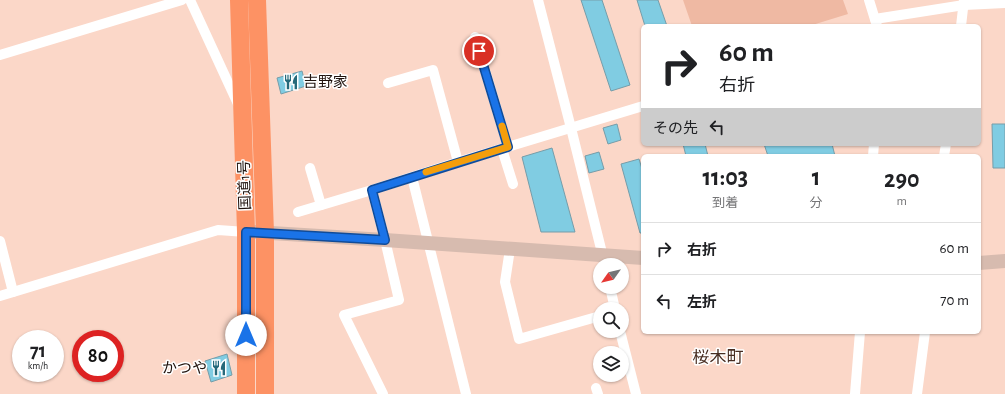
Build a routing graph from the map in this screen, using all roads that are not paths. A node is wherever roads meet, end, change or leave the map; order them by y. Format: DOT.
graph roads {
  1 [pos="182,0"];
  2 [pos="190,0"];
  3 [pos="239,0"];
  4 [pos="257,0"];
  5 [pos="538,0"];
  6 [pos="869,0"];
  7 [pos="964,3"];
  8 [pos="1005,3"];
  9 [pos="876,23"];
  10 [pos="961,24"];
  11 [pos="475,37"];
  12 [pos="0,55"];
  13 [pos="388,83"];
  14 [pos="641,107"];
  15 [pos="242,114"];
  16 [pos="571,128"];
  17 [pos="505,148"];
  18 [pos="458,162"];
  19 [pos="310,168"];
  20 [pos="412,177"];
  21 [pos="513,184"];
  22 [pos="372,190"];
  23 [pos="321,205"];
  24 [pos="298,212"];
  25 [pos="246,232"];
  26 [pos="265,233"];
  27 [pos="385,240"];
  28 [pos="0,241"];
  29 [pos="428,243"];
  30 [pos="510,249"];
  31 [pos="604,258"];
  32 [pos="641,258"];
  33 [pos="593,259"];
  34 [pos="629,259"];
  35 [pos="1005,261"];
  36 [pos="981,263"];
  37 [pos="13,292"];
  38 [pos="0,296"];
  39 [pos="593,318"];
  40 [pos="860,334"];
  41 [pos="925,334"];
  42 [pos="622,338"];
  43 [pos="246,394"];
  44 [pos="265,394"];
  45 [pos="383,394"];
  46 [pos="466,394"];
  47 [pos="636,394"];
  48 [pos="855,394"];
  49 [pos="917,394"];
  1 -- 12 [label="street"];
  2 -- 15 [label="street"];
  3 -- 15 [label="highway, 国道1号"];
  4 -- 26 [label="highway, 国道1号"];
  5 -- 16 [label="street"];
  6 -- 9 [label="street"];
  7 -- 8 [label="street"];
  7 -- 9 [label="street"];
  7 -- 10 [label="street"];
  11 -- 17 [label="street"];
  13 -- 18 [label="street"];
  14 -- 16 [label="street"];
  15 -- 25 [label="highway, 国道1号"];
  16 -- 17 [label="street"];
  16 -- 31 [label="street"];
  17 -- 18 [label="street"];
  17 -- 21 [label="street"];
  18 -- 20 [label="street"];
  19 -- 23 [label="street"];
  20 -- 22 [label="street"];
  20 -- 29 [label="street"];
  22 -- 23 [label="street"];
  22 -- 27 [label="street"];
  23 -- 24 [label="street"];
  25 -- 26 [label="street"];
  25 -- 37 [label="street"];
  25 -- 43 [label="highway, 国道1号"];
  26 -- 27 [label="street"];
  26 -- 44 [label="highway, 国道1号"];
  27 -- 29 [label="street"];
  27 -- 45 [label="street"];
  28 -- 37 [label="street"];
  29 -- 30 [label="street"];
  29 -- 46 [label="street"];
  30 -- 33 [label="street"];
  30 -- 39 [label="street"];
  32 -- 34 [label="street"];
  35 -- 36 [label="street"];
  37 -- 38 [label="street"];
  40 -- 48 [label="street"];
  41 -- 49 [label="street"];
  42 -- 47 [label="street"];
}
